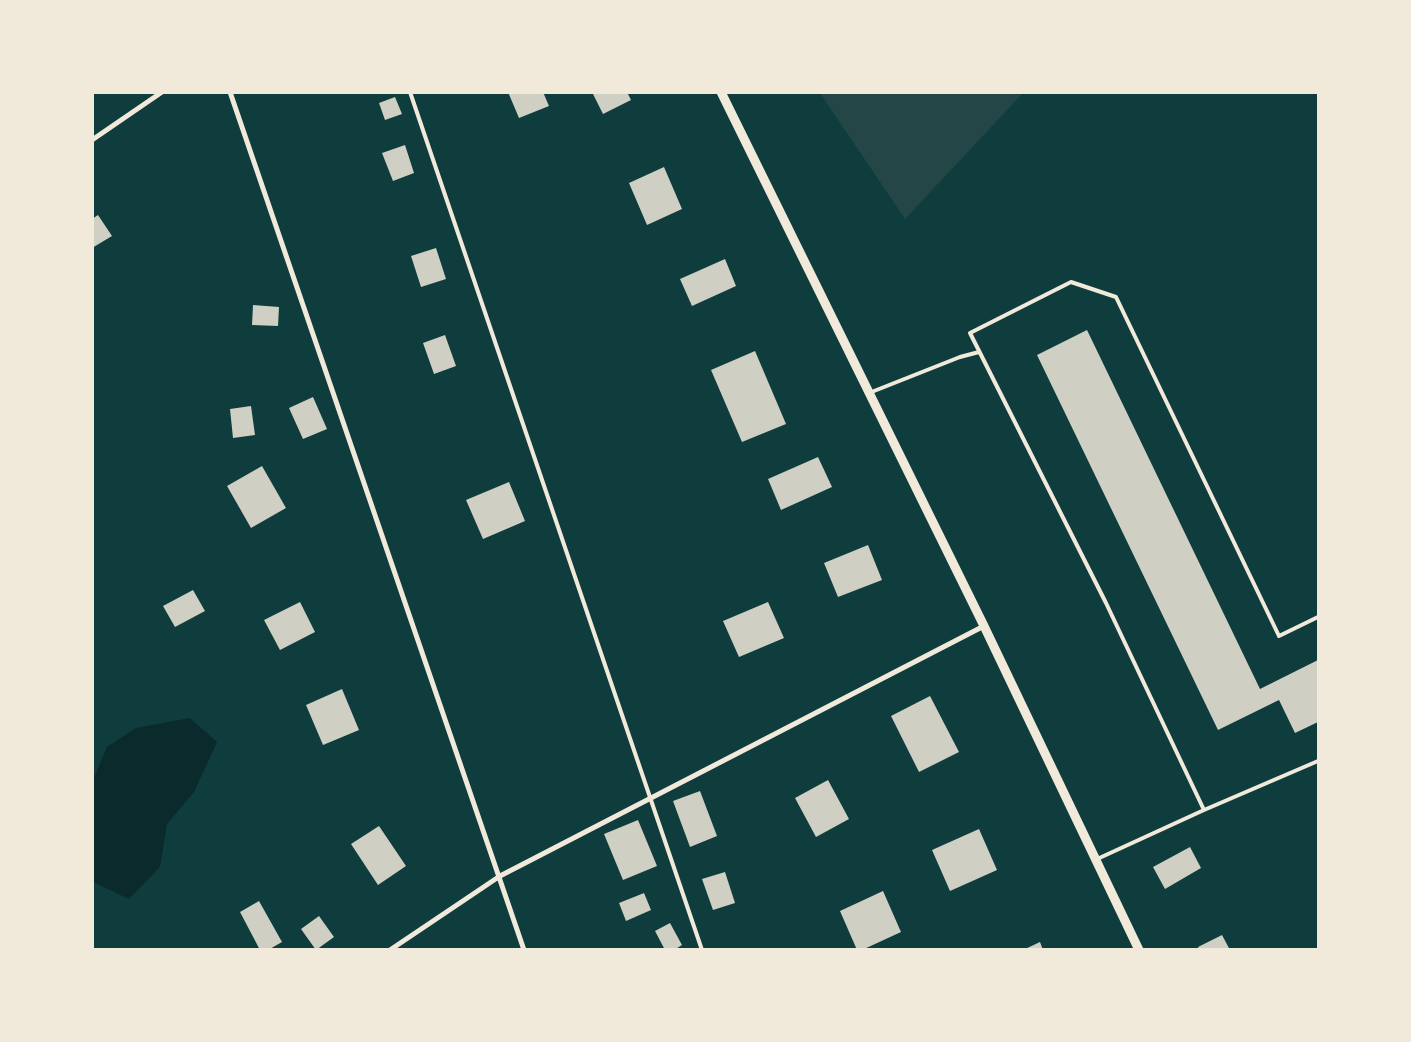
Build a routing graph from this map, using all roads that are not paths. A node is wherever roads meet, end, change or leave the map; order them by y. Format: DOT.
graph roads {
  1 [pos="162,92"];
  2 [pos="230,92"];
  3 [pos="410,92"];
  4 [pos="721,92"];
  5 [pos="92,140"];
  6 [pos="979,352"];
  7 [pos="869,394"];
  8 [pos="1318,617"];
  9 [pos="984,626"];
  10 [pos="1318,761"];
  11 [pos="652,796"];
  12 [pos="1204,810"];
  13 [pos="1095,860"];
  14 [pos="500,876"];
  15 [pos="390,950"];
  16 [pos="524,950"];
  17 [pos="702,950"];
  18 [pos="1139,950"];
  1 -- 5 [label="street"];
  2 -- 14 [label="street"];
  3 -- 11 [label="lane"];
  4 -- 7 [label="street"];
  6 -- 7 [label="lane"];
  6 -- 8 [label="lane"];
  6 -- 12 [label="lane"];
  7 -- 9 [label="street"];
  9 -- 11 [label="street"];
  9 -- 13 [label="street"];
  10 -- 12 [label="lane"];
  11 -- 14 [label="street"];
  11 -- 17 [label="lane"];
  12 -- 13 [label="lane"];
  13 -- 18 [label="street"];
  14 -- 15 [label="street"];
  14 -- 16 [label="street"];
}
